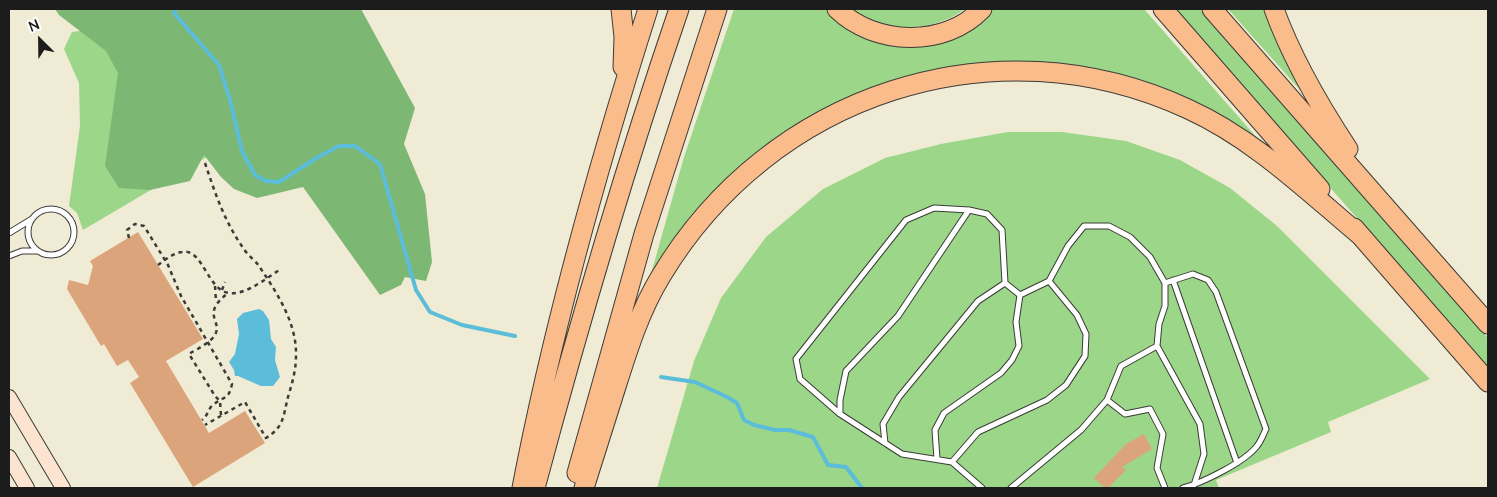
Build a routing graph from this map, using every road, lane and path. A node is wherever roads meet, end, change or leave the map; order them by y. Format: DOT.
graph roads {
  1 [pos="622,9"];
  2 [pos="648,9"];
  3 [pos="679,9"];
  4 [pos="717,9"];
  5 [pos="837,9"];
  6 [pos="982,9"];
  7 [pos="1163,9"];
  8 [pos="1212,9"];
  9 [pos="1274,9"];
  10 [pos="613,120"];
  11 [pos="204,163"];
  12 [pos="969,210"];
  13 [pos="1389,210"];
  14 [pos="33,218"];
  15 [pos="9,233"];
  16 [pos="1362,236"];
  17 [pos="129,238"];
  18 [pos="38,251"];
  19 [pos="9,256"];
  20 [pos="165,260"];
  21 [pos="158,265"];
  22 [pos="281,269"];
  23 [pos="266,278"];
  24 [pos="1173,280"];
  25 [pos="1049,281"];
  26 [pos="225,282"];
  27 [pos="1005,283"];
  28 [pos="1165,283"];
  29 [pos="215,284"];
  30 [pos="222,290"];
  31 [pos="228,293"];
  32 [pos="1020,295"];
  33 [pos="216,304"];
  34 [pos="1488,324"];
  35 [pos="1453,341"];
  36 [pos="207,342"];
  37 [pos="1156,346"];
  38 [pos="1488,382"];
  39 [pos="1488,396"];
  40 [pos="9,397"];
  41 [pos="1107,400"];
  42 [pos="220,401"];
  43 [pos="840,414"];
  44 [pos="222,415"];
  45 [pos="202,420"];
  46 [pos="205,425"];
  47 [pos="885,443"];
  48 [pos="9,458"];
  49 [pos="936,459"];
  50 [pos="952,462"];
  51 [pos="1237,463"];
  52 [pos="1194,485"];
  53 [pos="27,488"];
  54 [pos="63,488"];
  55 [pos="522,488"];
  56 [pos="536,488"];
  57 [pos="573,488"];
  58 [pos="584,488"];
  59 [pos="982,488"];
  60 [pos="1011,488"];
  61 [pos="1165,488"];
  62 [pos="1183,488"];
  1 -- 10 [label="highway"];
  2 -- 10 [label="highway"];
  3 -- 56 [label="highway"];
  4 -- 57 [label="highway"];
  5 -- 6 [label="highway"];
  7 -- 16 [label="highway"];
  8 -- 13 [label="highway"];
  9 -- 13 [label="highway"];
  10 -- 55 [label="highway"];
  11 -- 23 [label="path"];
  12 -- 27 [label="lane"];
  12 -- 43 [label="lane"];
  12 -- 43 [label="lane"];
  13 -- 34 [label="highway"];
  14 -- 15 [label="lane"];
  14 -- 18 [label="lane"];
  14 -- 18 [label="lane"];
  16 -- 35 [label="highway"];
  16 -- 58 [label="highway"];
  17 -- 20 [label="path"];
  18 -- 19 [label="lane"];
  20 -- 21 [label="path"];
  20 -- 29 [label="path"];
  20 -- 36 [label="path"];
  22 -- 23 [label="path"];
  23 -- 31 [label="path"];
  23 -- 44 [label="path"];
  24 -- 28 [label="lane"];
  24 -- 51 [label="lane"];
  24 -- 51 [label="lane"];
  25 -- 28 [label="lane"];
  25 -- 32 [label="lane"];
  25 -- 50 [label="lane"];
  26 -- 30 [label="path"];
  27 -- 32 [label="lane"];
  27 -- 47 [label="lane"];
  28 -- 37 [label="lane"];
  29 -- 30 [label="path"];
  29 -- 33 [label="path"];
  30 -- 31 [label="path"];
  31 -- 33 [label="path"];
  32 -- 49 [label="lane"];
  33 -- 36 [label="path"];
  35 -- 38 [label="highway"];
  35 -- 39 [label="highway"];
  36 -- 42 [label="path"];
  36 -- 42 [label="path"];
  37 -- 41 [label="lane"];
  37 -- 52 [label="lane"];
  40 -- 54 [label="main road"];
  41 -- 60 [label="lane"];
  41 -- 61 [label="lane"];
  42 -- 44 [label="path"];
  42 -- 45 [label="path"];
  43 -- 47 [label="lane"];
  44 -- 46 [label="path"];
  47 -- 49 [label="lane"];
  48 -- 53 [label="main road"];
  49 -- 50 [label="lane"];
  50 -- 59 [label="lane"];
  51 -- 52 [label="lane"];
  52 -- 62 [label="lane"];
}
